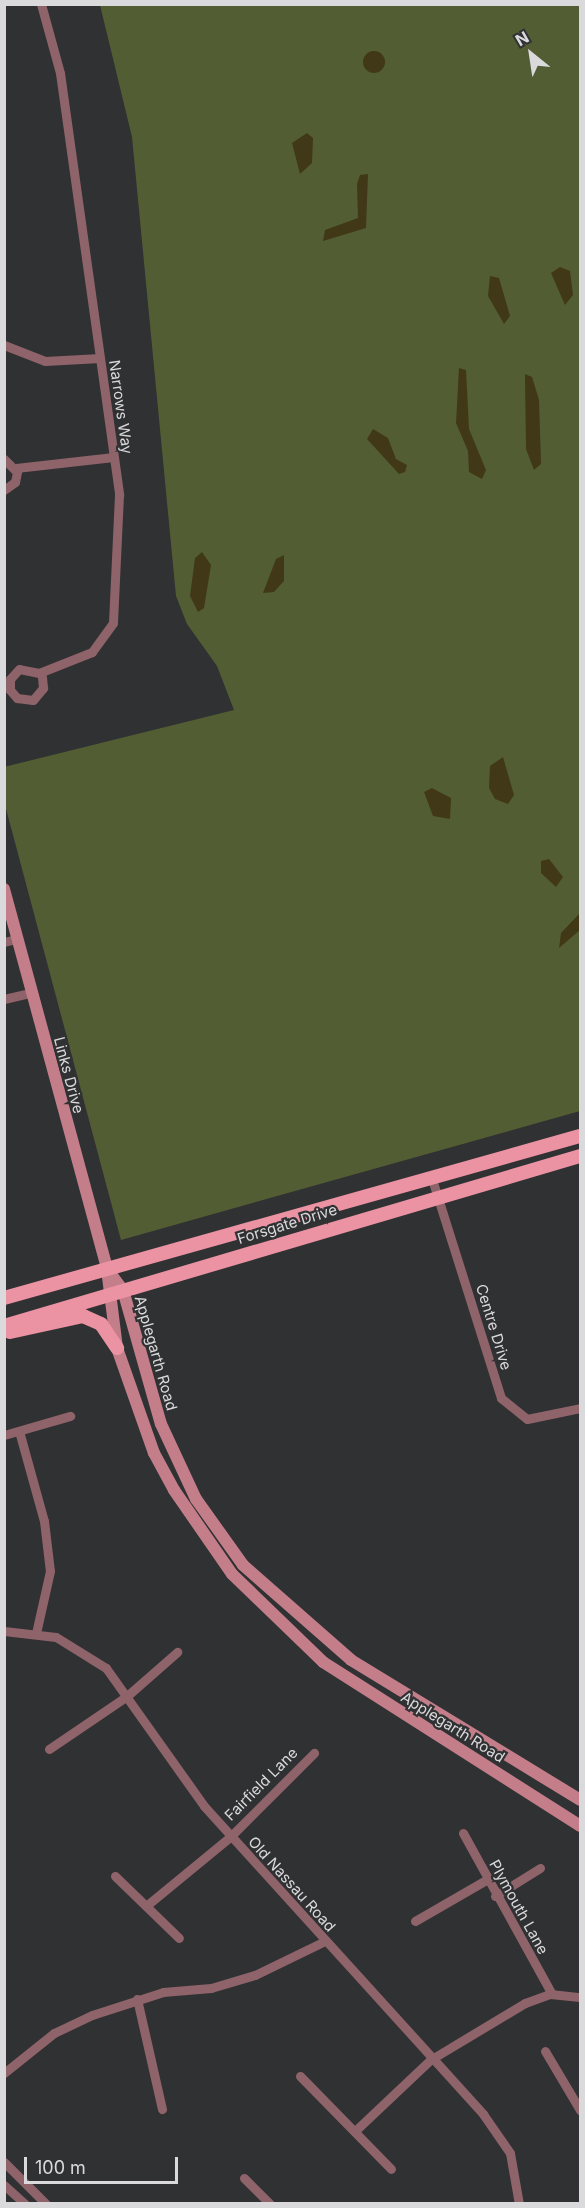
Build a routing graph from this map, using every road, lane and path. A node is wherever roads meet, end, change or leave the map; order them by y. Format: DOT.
graph roads {
  1 [pos="41,4"];
  2 [pos="4,345"];
  3 [pos="99,358"];
  4 [pos="113,457"];
  5 [pos="4,459"];
  6 [pos="16,468"];
  7 [pos="4,490"];
  8 [pos="42,677"];
  9 [pos="4,889"];
  10 [pos="10,940"];
  11 [pos="31,993"];
  12 [pos="4,999"];
  13 [pos="580,1136"];
  14 [pos="580,1156"];
  15 [pos="432,1179"];
  16 [pos="439,1196"];
  17 [pos="107,1269"];
  18 [pos="123,1290"];
  19 [pos="108,1294"];
  20 [pos="4,1298"];
  21 [pos="4,1326"];
  22 [pos="4,1332"];
  23 [pos="117,1348"];
  24 [pos="580,1408"];
  25 [pos="70,1416"];
  26 [pos="19,1431"];
  27 [pos="4,1435"];
  28 [pos="4,1631"];
  29 [pos="36,1633"];
  30 [pos="177,1652"];
  31 [pos="127,1696"];
  32 [pos="49,1749"];
  33 [pos="314,1753"];
  34 [pos="580,1800"];
  35 [pos="579,1823"];
  36 [pos="463,1833"];
  37 [pos="230,1837"];
  38 [pos="540,1869"];
  39 [pos="115,1876"];
  40 [pos="486,1880"];
  41 [pos="495,1896"];
  42 [pos="146,1906"];
  43 [pos="415,1921"];
  44 [pos="179,1938"];
  45 [pos="323,1942"];
  46 [pos="552,1994"];
  47 [pos="580,1997"];
  48 [pos="136,2000"];
  49 [pos="546,2051"];
  50 [pos="430,2060"];
  51 [pos="4,2073"];
  52 [pos="300,2076"];
  53 [pos="162,2109"];
  54 [pos="580,2110"];
  55 [pos="355,2131"];
  56 [pos="4,2162"];
  57 [pos="391,2169"];
  58 [pos="244,2178"];
  59 [pos="4,2185"];
  60 [pos="25,2204"];
  61 [pos="46,2204"];
  62 [pos="270,2204"];
  63 [pos="519,2204"];
  1 -- 3 [label="street, Narrows Way"];
  2 -- 3 [label="street"];
  3 -- 4 [label="street, Narrows Way"];
  4 -- 6 [label="street"];
  4 -- 8 [label="street, Narrows Way"];
  5 -- 6 [label="street"];
  6 -- 7 [label="street"];
  9 -- 10 [label="main road, Links Drive"];
  10 -- 11 [label="main road, Links Drive"];
  11 -- 12 [label="street"];
  11 -- 17 [label="main road, Links Drive"];
  13 -- 15 [label="main road, Forsgate Drive"];
  14 -- 16 [label="main road, Forsgate Drive"];
  15 -- 16 [label="street, Centre Drive"];
  15 -- 17 [label="main road, Forsgate Drive"];
  16 -- 18 [label="main road, Forsgate Drive"];
  16 -- 24 [label="street, Centre Drive"];
  17 -- 18 [label="main road, Applegarth Road"];
  17 -- 19 [label="main road, Applegarth Road"];
  17 -- 20 [label="main road, Forsgate Drive"];
  18 -- 19 [label="main road, Forsgate Drive"];
  18 -- 34 [label="main road, Applegarth Road"];
  19 -- 21 [label="main road, Forsgate Drive"];
  19 -- 23 [label="main road, Applegarth Road"];
  22 -- 23 [label="main road"];
  23 -- 35 [label="main road, Applegarth Road"];
  25 -- 26 [label="street"];
  26 -- 27 [label="street"];
  26 -- 29 [label="street"];
  28 -- 29 [label="street, Old Nassau Road"];
  29 -- 31 [label="street, Old Nassau Road"];
  30 -- 31 [label="street"];
  31 -- 32 [label="street"];
  31 -- 37 [label="street, Old Nassau Road"];
  33 -- 37 [label="street, Fairfield Lane"];
  36 -- 40 [label="street, Plymouth Lane"];
  37 -- 42 [label="street, Fairfield Lane"];
  37 -- 45 [label="street, Old Nassau Road"];
  38 -- 41 [label="street"];
  39 -- 42 [label="street"];
  40 -- 41 [label="street, Plymouth Lane"];
  40 -- 43 [label="street"];
  41 -- 46 [label="street, Plymouth Lane"];
  42 -- 44 [label="street"];
  45 -- 48 [label="street"];
  45 -- 50 [label="street, Old Nassau Road"];
  46 -- 47 [label="street"];
  46 -- 50 [label="street"];
  48 -- 51 [label="street"];
  48 -- 53 [label="street"];
  49 -- 54 [label="street"];
  50 -- 55 [label="street"];
  50 -- 63 [label="street, Old Nassau Road"];
  52 -- 55 [label="street"];
  55 -- 57 [label="street"];
  56 -- 61 [label="street"];
  58 -- 62 [label="street"];
  59 -- 60 [label="street"];
}
